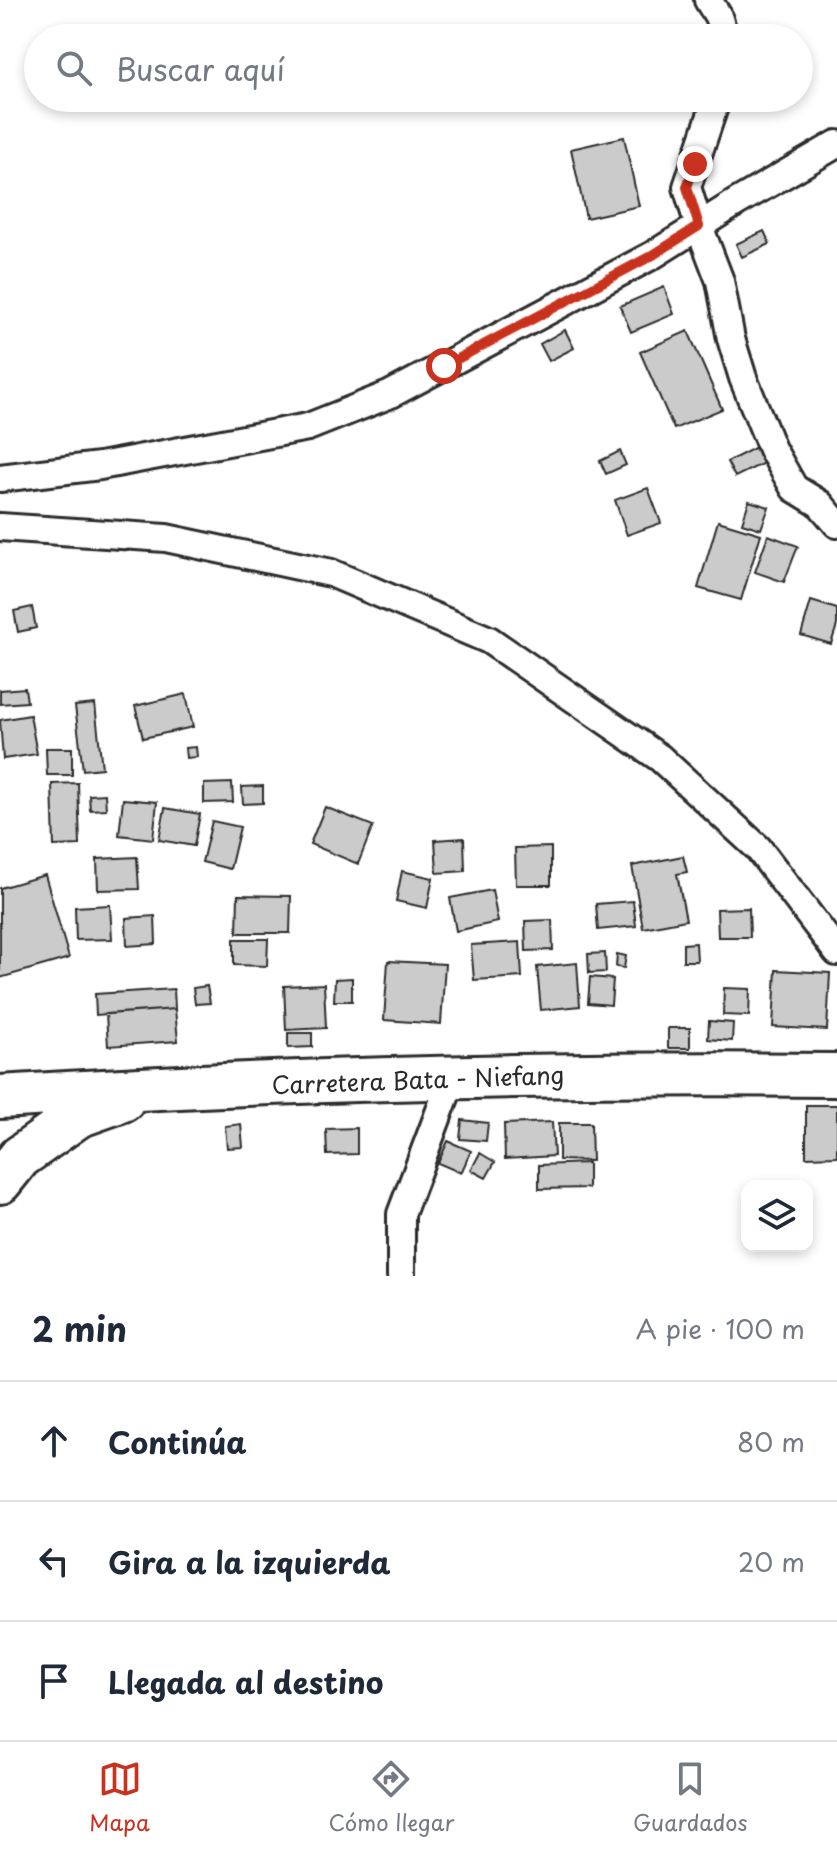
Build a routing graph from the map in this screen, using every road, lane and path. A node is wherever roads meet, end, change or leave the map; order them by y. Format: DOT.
graph roads {
  1 [pos="708,0"];
  2 [pos="721,24"];
  3 [pos="712,112"];
  4 [pos="837,144"];
  5 [pos="699,226"];
  6 [pos="0,478"];
  7 [pos="837,524"];
  8 [pos="0,527"];
  9 [pos="837,952"];
  10 [pos="0,1069"];
  11 [pos="837,1075"];
  12 [pos="453,1076"];
  13 [pos="156,1089"];
  14 [pos="47,1094"];
  15 [pos="0,1097"];
  16 [pos="0,1182"];
  17 [pos="401,1276"];
  1 -- 2 [label="street"];
  3 -- 5 [label="street"];
  4 -- 5 [label="street"];
  5 -- 6 [label="street"];
  5 -- 7 [label="street"];
  8 -- 9 [label="street"];
  10 -- 14 [label="main road"];
  11 -- 12 [label="main road, Carretera Bata - Niefang"];
  12 -- 13 [label="main road, Carretera Bata - Niefang"];
  12 -- 17 [label="street"];
  13 -- 14 [label="main road, Carretera Bata - Niefang"];
  13 -- 16 [label="main road"];
  14 -- 15 [label="main road, Carretera Bata - Niefang"];
}
